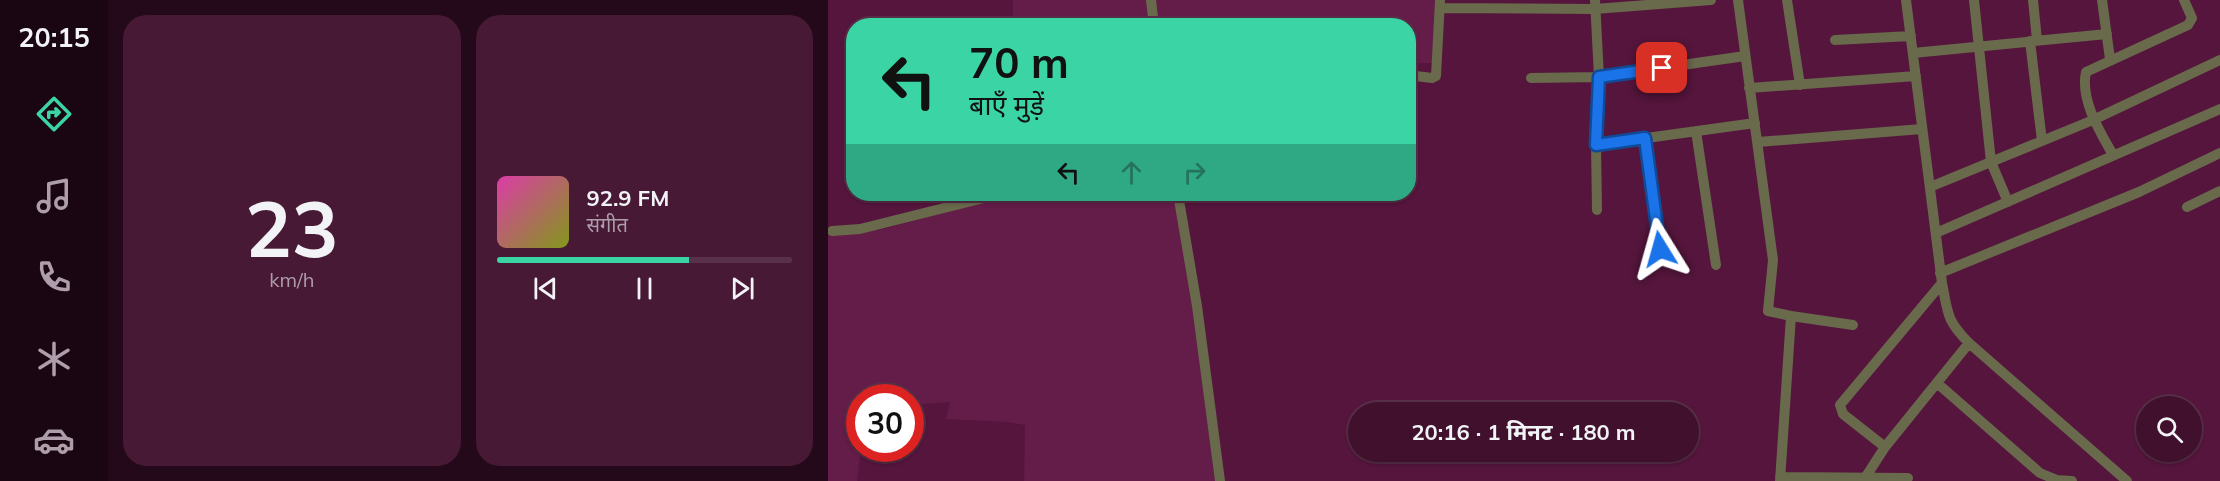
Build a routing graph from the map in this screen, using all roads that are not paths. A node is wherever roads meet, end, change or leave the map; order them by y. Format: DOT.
graph roads {
  1 [pos="1151,0"];
  2 [pos="1712,0"];
  3 [pos="1738,0"];
  4 [pos="1787,0"];
  5 [pos="1906,0"];
  6 [pos="1974,0"];
  7 [pos="2033,0"];
  8 [pos="2102,0"];
  9 [pos="2184,0"];
  10 [pos="1440,4"];
  11 [pos="1595,5"];
  12 [pos="1153,18"];
  13 [pos="2107,34"];
  14 [pos="1911,36"];
  15 [pos="1835,40"];
  16 [pos="2033,41"];
  17 [pos="1979,46"];
  18 [pos="1913,53"];
  19 [pos="1745,57"];
  20 [pos="2110,59"];
  21 [pos="2220,60"];
  22 [pos="1416,76"];
  23 [pos="1916,76"];
  24 [pos="1599,77"];
  25 [pos="1531,78"];
  26 [pos="1800,85"];
  27 [pos="1749,88"];
  28 [pos="2220,109"];
  29 [pos="2093,120"];
  30 [pos="1755,123"];
  31 [pos="1922,129"];
  32 [pos="1696,131"];
  33 [pos="1645,138"];
  34 [pos="2042,141"];
  35 [pos="1758,142"];
  36 [pos="1596,145"];
  37 [pos="2220,153"];
  38 [pos="2113,155"];
  39 [pos="1991,162"];
  40 [pos="1930,187"];
  41 [pos="2220,191"];
  42 [pos="972,201"];
  43 [pos="1179,201"];
  44 [pos="2008,202"];
  45 [pos="2187,207"];
  46 [pos="1597,210"];
  47 [pos="832,231"];
  48 [pos="1935,233"];
  49 [pos="1660,249"];
  50 [pos="1716,265"];
  51 [pos="1941,278"];
  52 [pos="1791,316"];
  53 [pos="1853,325"];
  54 [pos="1969,343"];
  55 [pos="1937,383"];
  56 [pos="1885,447"];
  57 [pos="1864,478"];
  58 [pos="1908,478"];
  59 [pos="1780,479"];
  60 [pos="1220,481"];
  61 [pos="2072,481"];
  62 [pos="2127,481"];
  1 -- 12 [label="street"];
  2 -- 11 [label="street"];
  3 -- 19 [label="street"];
  4 -- 26 [label="street"];
  5 -- 14 [label="street"];
  6 -- 17 [label="street"];
  7 -- 16 [label="street"];
  8 -- 13 [label="street"];
  9 -- 20 [label="street"];
  10 -- 11 [label="street"];
  10 -- 22 [label="street"];
  11 -- 24 [label="street"];
  13 -- 16 [label="street"];
  13 -- 20 [label="street"];
  14 -- 15 [label="street"];
  14 -- 18 [label="street"];
  16 -- 17 [label="street"];
  16 -- 34 [label="street"];
  17 -- 18 [label="street"];
  17 -- 39 [label="street"];
  18 -- 23 [label="street"];
  19 -- 24 [label="street"];
  19 -- 27 [label="street"];
  20 -- 29 [label="street"];
  21 -- 29 [label="street"];
  23 -- 26 [label="street"];
  23 -- 31 [label="street"];
  24 -- 25 [label="street"];
  24 -- 36 [label="street"];
  26 -- 27 [label="street"];
  27 -- 30 [label="street"];
  28 -- 38 [label="street"];
  29 -- 34 [label="street"];
  29 -- 38 [label="street"];
  30 -- 32 [label="street"];
  30 -- 35 [label="street"];
  31 -- 35 [label="street"];
  31 -- 40 [label="street"];
  32 -- 33 [label="street"];
  32 -- 50 [label="street"];
  33 -- 36 [label="street"];
  33 -- 49 [label="street"];
  34 -- 39 [label="street"];
  35 -- 52 [label="street"];
  36 -- 46 [label="street"];
  37 -- 51 [label="street"];
  38 -- 44 [label="street"];
  39 -- 40 [label="street"];
  39 -- 44 [label="street"];
  40 -- 48 [label="street"];
  41 -- 45 [label="street"];
  42 -- 47 [label="street"];
  43 -- 60 [label="street"];
  44 -- 48 [label="street"];
  48 -- 51 [label="street"];
  51 -- 54 [label="street"];
  51 -- 56 [label="street"];
  52 -- 53 [label="street"];
  52 -- 59 [label="street"];
  54 -- 55 [label="street"];
  54 -- 62 [label="street"];
  55 -- 56 [label="street"];
  55 -- 61 [label="street"];
  56 -- 57 [label="street"];
  57 -- 58 [label="street"];
  57 -- 59 [label="street"];
}
